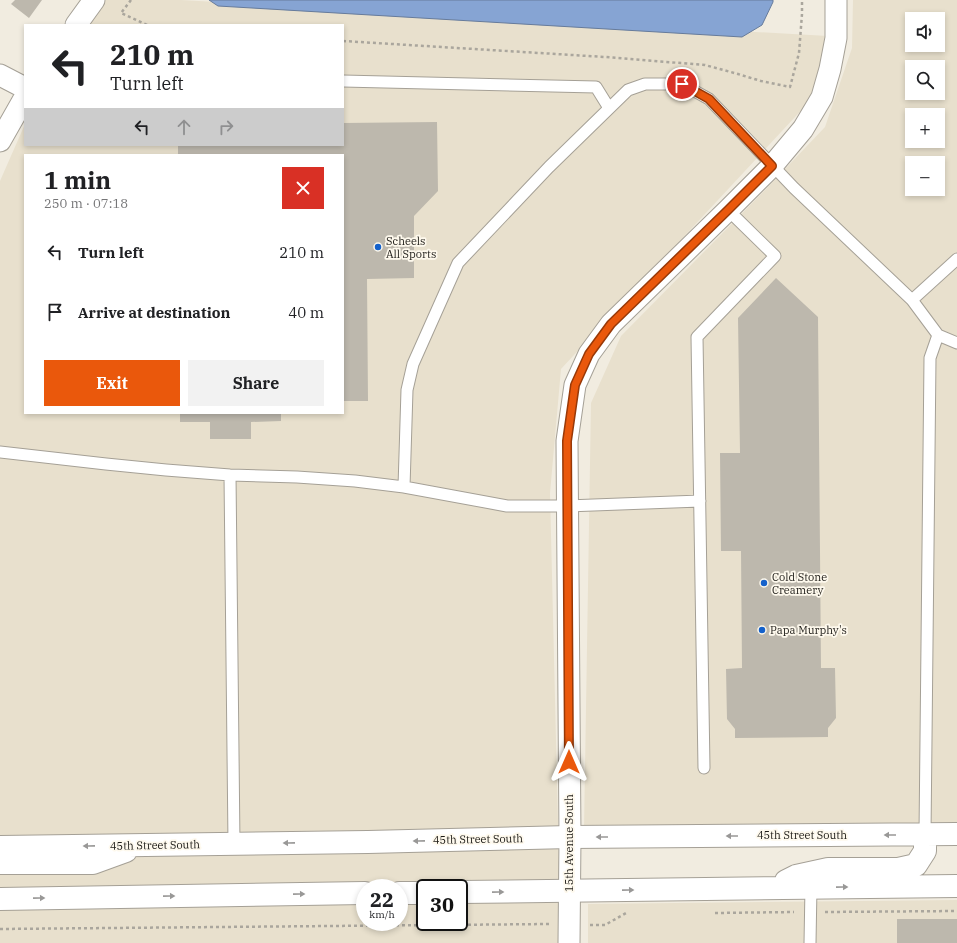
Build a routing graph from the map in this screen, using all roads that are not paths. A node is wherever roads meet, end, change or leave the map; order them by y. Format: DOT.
graph roads {
  1 [pos="94,0"];
  2 [pos="836,0"];
  3 [pos="77,24"];
  4 [pos="0,75"];
  5 [pos="344,81"];
  6 [pos="24,87"];
  7 [pos="24,99"];
  8 [pos="609,108"];
  9 [pos="0,141"];
  10 [pos="772,166"];
  11 [pos="728,210"];
  12 [pos="957,259"];
  13 [pos="912,300"];
  14 [pos="938,335"];
  15 [pos="957,343"];
  16 [pos="0,452"];
  17 [pos="230,475"];
  18 [pos="404,487"];
  19 [pos="700,501"];
  20 [pos="567,506"];
  21 [pos="704,768"];
  22 [pos="925,834"];
  23 [pos="957,834"];
  24 [pos="570,837"];
  25 [pos="234,844"];
  26 [pos="142,845"];
  27 [pos="0,847"];
  28 [pos="0,863"];
  29 [pos="951,883"];
  30 [pos="811,887"];
  31 [pos="773,888"];
  32 [pos="570,891"];
  33 [pos="468,892"];
  34 [pos="356,893"];
  35 [pos="0,899"];
  36 [pos="569,943"];
  37 [pos="810,943"];
  1 -- 3 [label="street"];
  2 -- 10 [label="street, 15th Avenue South"];
  4 -- 6 [label="street"];
  5 -- 8 [label="lane"];
  7 -- 9 [label="street"];
  8 -- 10 [label="lane"];
  8 -- 18 [label="lane"];
  10 -- 11 [label="street, 15th Avenue South"];
  10 -- 13 [label="lane"];
  11 -- 19 [label="lane"];
  11 -- 20 [label="street, 15th Avenue South"];
  12 -- 13 [label="lane"];
  13 -- 14 [label="lane"];
  14 -- 15 [label="lane"];
  14 -- 22 [label="lane"];
  16 -- 17 [label="lane"];
  17 -- 18 [label="lane"];
  17 -- 25 [label="lane"];
  18 -- 20 [label="lane"];
  19 -- 20 [label="lane"];
  19 -- 21 [label="lane"];
  20 -- 24 [label="street, 15th Avenue South"];
  22 -- 23 [label="main road, 45th Street South"];
  22 -- 24 [label="main road, 45th Street South, one-way"];
  22 -- 31 [label="main road"];
  24 -- 25 [label="main road, 45th Street South, one-way"];
  24 -- 32 [label="street, 15th Avenue South"];
  25 -- 26 [label="main road, 45th Street South"];
  26 -- 27 [label="main road, 45th Street South, one-way"];
  26 -- 28 [label="main road"];
  30 -- 29 [label="main road, one-way"];
  30 -- 31 [label="main road"];
  30 -- 37 [label="lane"];
  32 -- 31 [label="main road, one-way"];
  33 -- 32 [label="main road, one-way"];
  32 -- 36 [label="street, 15th Avenue South"];
  35 -- 34 [label="main road, one-way"];
}
